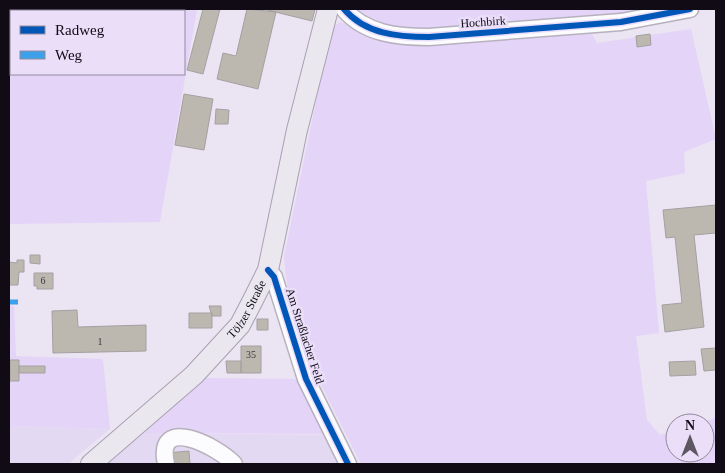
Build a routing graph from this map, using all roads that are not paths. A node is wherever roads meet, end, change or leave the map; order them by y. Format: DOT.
graph roads {
  1 [pos="328,9"];
  2 [pos="344,9"];
  3 [pos="690,9"];
  4 [pos="268,270"];
  5 [pos="91,464"];
  6 [pos="166,464"];
  7 [pos="234,464"];
  8 [pos="348,464"];
  1 -- 4 [label="main road, Tölzer Straße"];
  2 -- 3 [label="street, Hochbirk"];
  4 -- 5 [label="main road, Tölzer Straße"];
  4 -- 8 [label="street, Am Straßlacher Feld"];
  6 -- 7 [label="street"];
}
